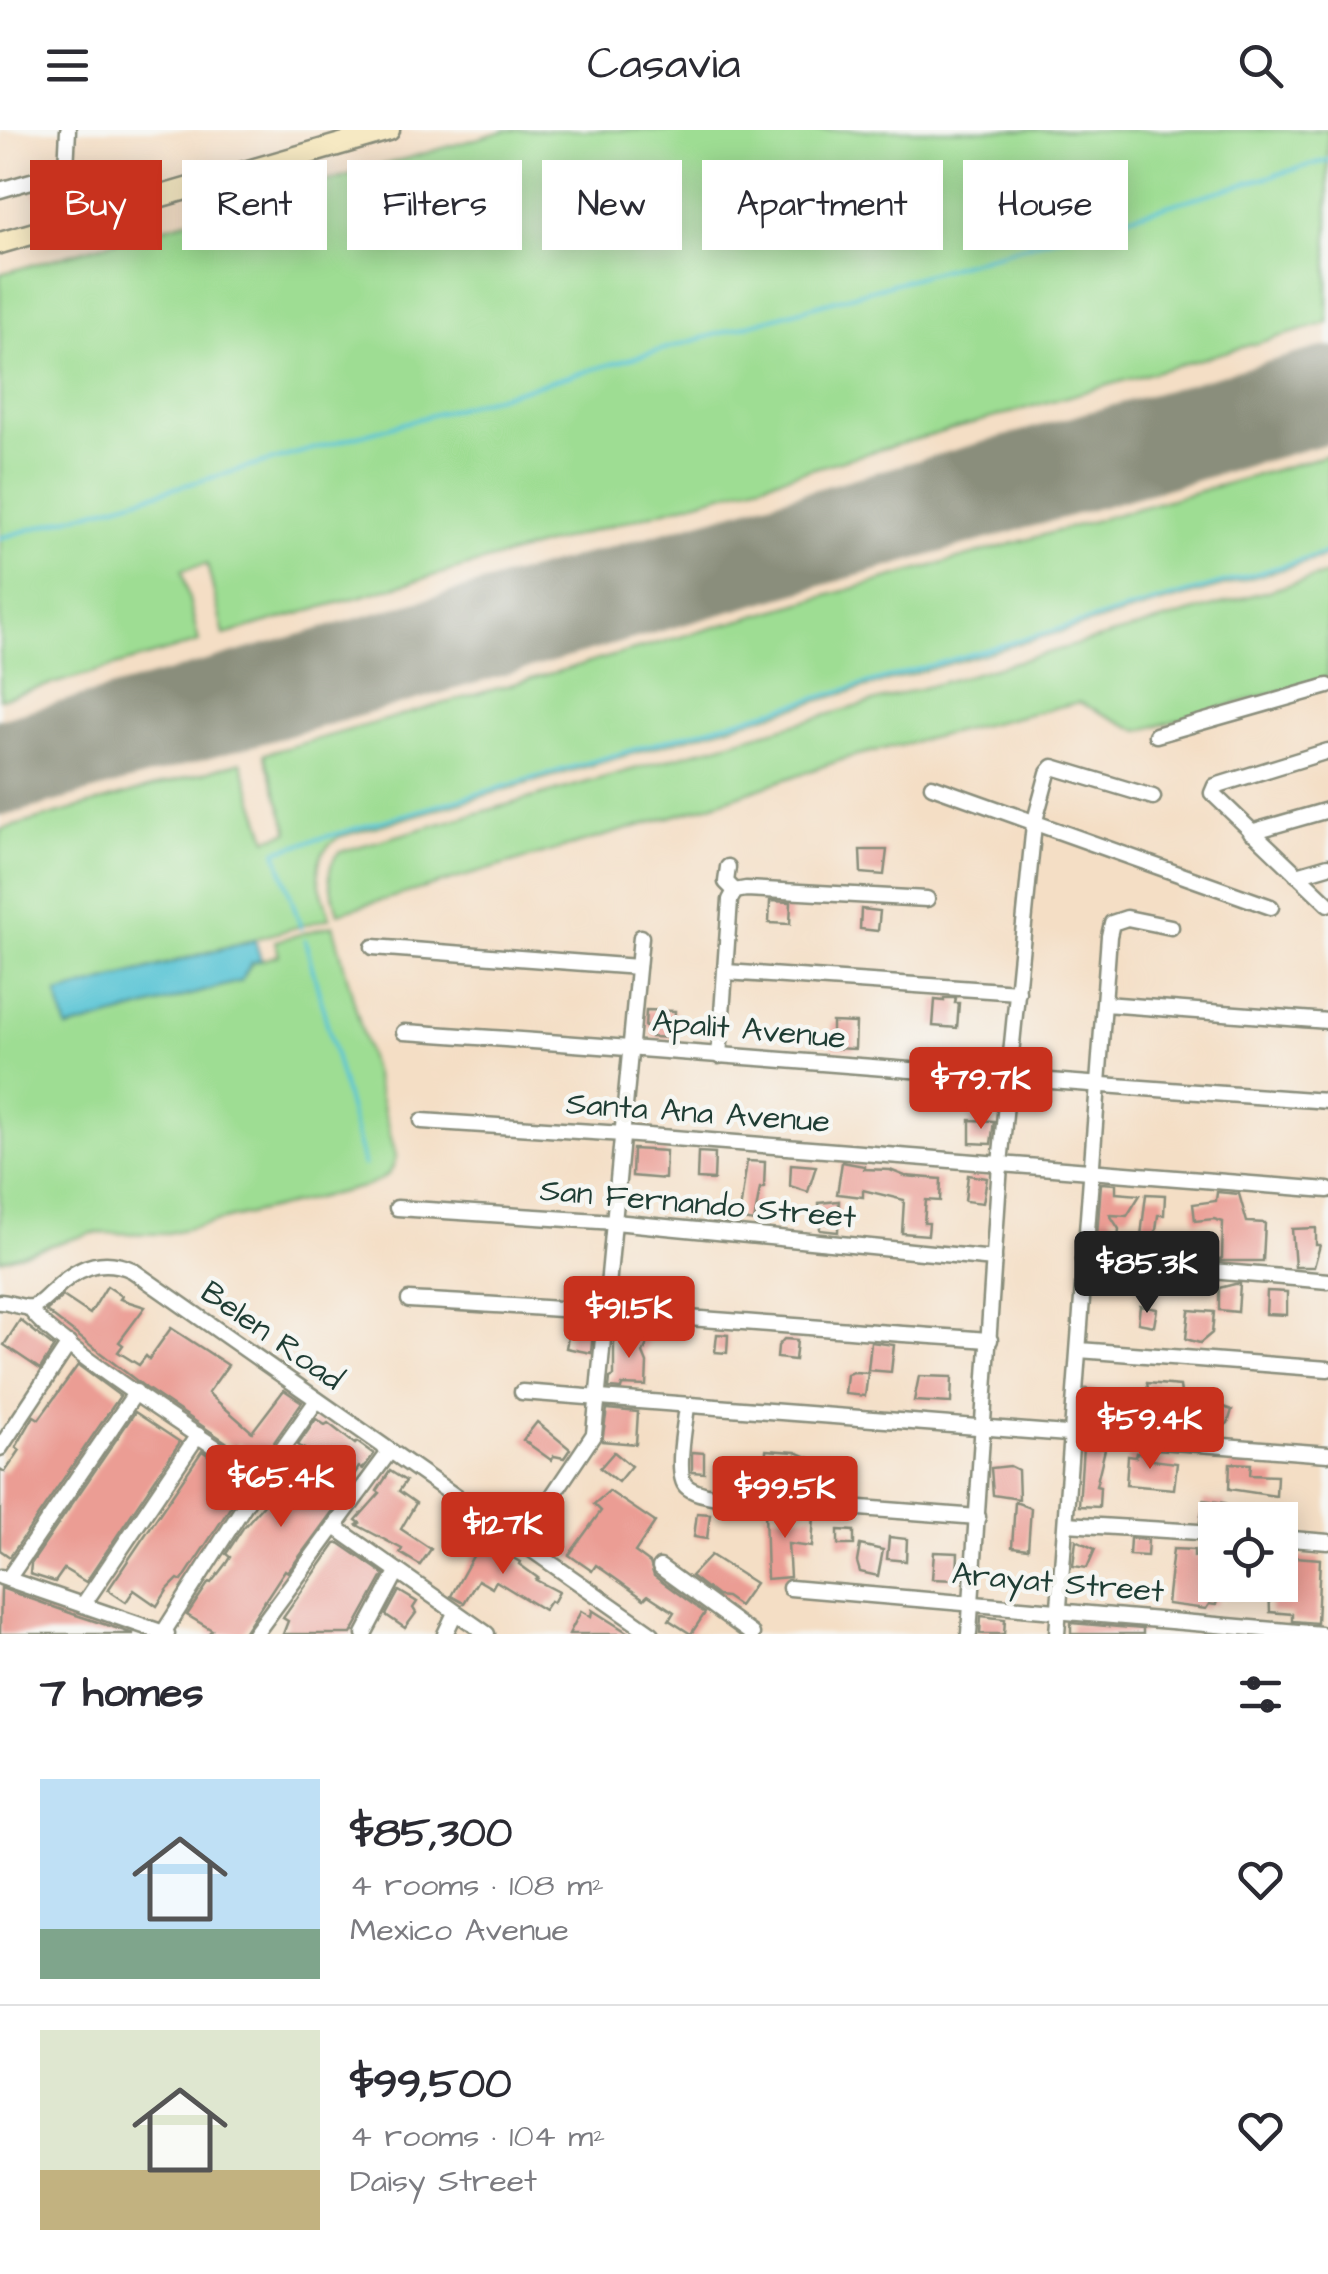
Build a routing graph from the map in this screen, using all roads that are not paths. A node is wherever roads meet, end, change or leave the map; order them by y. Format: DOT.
graph roads {
  1 [pos="68,130"];
  2 [pos="390,130"];
  3 [pos="67,160"];
  4 [pos="30,181"];
  5 [pos="0,190"];
  6 [pos="162,197"];
  7 [pos="30,235"];
  8 [pos="0,243"];
  9 [pos="1328,686"];
  10 [pos="1156,735"];
  11 [pos="1328,751"];
  12 [pos="932,786"];
  13 [pos="1153,797"];
  14 [pos="1328,810"];
  15 [pos="1034,824"];
  16 [pos="1251,832"];
  17 [pos="728,866"];
  18 [pos="1328,866"];
  19 [pos="1297,875"];
  20 [pos="735,891"];
  21 [pos="927,899"];
  22 [pos="1328,904"];
  23 [pos="1271,907"];
  24 [pos="1170,927"];
  25 [pos="641,937"];
  26 [pos="373,947"];
  27 [pos="638,967"];
  28 [pos="726,972"];
  29 [pos="1018,992"];
  30 [pos="1105,1004"];
  31 [pos="1328,1022"];
  32 [pos="404,1032"];
  33 [pos="631,1047"];
  34 [pos="720,1056"];
  35 [pos="1008,1080"];
  36 [pos="1099,1086"];
  37 [pos="1328,1101"];
  38 [pos="422,1121"];
  39 [pos="623,1134"];
  40 [pos="1000,1164"];
  41 [pos="1090,1172"];
  42 [pos="1328,1190"];
  43 [pos="397,1208"];
  44 [pos="615,1222"];
  45 [pos="994,1259"];
  46 [pos="1083,1260"];
  47 [pos="1328,1281"];
  48 [pos="409,1300"];
  49 [pos="0,1302"];
  50 [pos="30,1308"];
  51 [pos="607,1310"];
  52 [pos="990,1340"];
  53 [pos="69,1344"];
  54 [pos="1080,1350"];
  55 [pos="1328,1369"];
  56 [pos="136,1392"];
  57 [pos="522,1392"];
  58 [pos="599,1397"];
  59 [pos="317,1400"];
  60 [pos="687,1407"];
  61 [pos="982,1428"];
  62 [pos="1072,1434"];
  63 [pos="198,1435"];
  64 [pos="0,1448"];
  65 [pos="390,1451"];
  66 [pos="1328,1454"];
  67 [pos="262,1478"];
  68 [pos="978,1518"];
  69 [pos="1066,1524"];
  70 [pos="334,1527"];
  71 [pos="1198,1532"];
  72 [pos="1298,1540"];
  73 [pos="1328,1542"];
  74 [pos="520,1544"];
  75 [pos="660,1567"];
  76 [pos="397,1572"];
  77 [pos="4,1578"];
  78 [pos="790,1588"];
  79 [pos="973,1603"];
  80 [pos="83,1605"];
  81 [pos="1059,1611"];
  82 [pos="455,1612"];
  83 [pos="165,1633"];
  84 [pos="255,1634"];
  85 [pos="364,1634"];
  86 [pos="445,1634"];
  87 [pos="487,1634"];
  88 [pos="652,1634"];
  89 [pos="752,1634"];
  90 [pos="969,1634"];
  91 [pos="1057,1634"];
  92 [pos="1321,1634"];
  1 -- 3 [label="street"];
  2 -- 6 [label="main road"];
  4 -- 5 [label="street"];
  7 -- 8 [label="main road"];
  9 -- 10 [label="street"];
  11 -- 16 [label="street"];
  12 -- 15 [label="street"];
  13 -- 15 [label="street"];
  14 -- 16 [label="street"];
  15 -- 23 [label="street"];
  15 -- 29 [label="street"];
  16 -- 19 [label="street"];
  17 -- 20 [label="street"];
  18 -- 19 [label="street"];
  19 -- 22 [label="street"];
  20 -- 21 [label="street"];
  20 -- 28 [label="street"];
  24 -- 30 [label="street"];
  25 -- 27 [label="street"];
  26 -- 27 [label="street"];
  27 -- 33 [label="street"];
  28 -- 29 [label="street"];
  28 -- 34 [label="street"];
  29 -- 35 [label="street"];
  30 -- 31 [label="street"];
  30 -- 36 [label="street"];
  32 -- 33 [label="street, Apalit Avenue"];
  33 -- 34 [label="street, Apalit Avenue"];
  33 -- 39 [label="street"];
  34 -- 35 [label="street, Apalit Avenue"];
  35 -- 36 [label="street, Apalit Avenue"];
  35 -- 40 [label="street"];
  36 -- 37 [label="street, Apalit Avenue"];
  36 -- 41 [label="street"];
  38 -- 39 [label="street, Santa Ana Avenue"];
  39 -- 40 [label="street, Santa Ana Avenue"];
  39 -- 44 [label="street"];
  40 -- 41 [label="street, Santa Ana Avenue"];
  40 -- 45 [label="street"];
  41 -- 42 [label="street, Santa Ana Avenue"];
  41 -- 46 [label="street"];
  43 -- 44 [label="street, San Fernando Street"];
  44 -- 45 [label="street, San Fernando Street"];
  44 -- 51 [label="street"];
  45 -- 52 [label="street"];
  46 -- 47 [label="street"];
  46 -- 54 [label="street"];
  48 -- 51 [label="street"];
  49 -- 50 [label="street"];
  50 -- 53 [label="street"];
  50 -- 59 [label="street, Belen Road"];
  51 -- 52 [label="street"];
  51 -- 58 [label="street"];
  52 -- 61 [label="street"];
  53 -- 56 [label="street"];
  53 -- 64 [label="street"];
  54 -- 55 [label="street"];
  54 -- 62 [label="street"];
  56 -- 63 [label="street"];
  56 -- 77 [label="street"];
  57 -- 58 [label="street"];
  58 -- 60 [label="street"];
  58 -- 74 [label="street"];
  59 -- 65 [label="street, Belen Road"];
  59 -- 67 [label="street"];
  60 -- 61 [label="street"];
  60 -- 68 [label="street"];
  61 -- 62 [label="street"];
  61 -- 68 [label="street"];
  62 -- 66 [label="street"];
  62 -- 69 [label="street"];
  63 -- 67 [label="street"];
  63 -- 80 [label="street"];
  65 -- 70 [label="street"];
  65 -- 74 [label="street, Belen Road"];
  67 -- 83 [label="street"];
  68 -- 79 [label="street"];
  69 -- 71 [label="street"];
  69 -- 81 [label="street"];
  70 -- 76 [label="street"];
  70 -- 84 [label="street"];
  72 -- 73 [label="street"];
  74 -- 88 [label="street, Belen Road"];
  75 -- 89 [label="street"];
  76 -- 82 [label="street"];
  76 -- 85 [label="street"];
  77 -- 80 [label="street"];
  78 -- 79 [label="street, Arayat Street"];
  79 -- 81 [label="street, Arayat Street"];
  79 -- 90 [label="street"];
  80 -- 83 [label="street"];
  81 -- 91 [label="street"];
  81 -- 92 [label="street, Arayat Street"];
  82 -- 86 [label="street"];
  82 -- 87 [label="street"];
}
